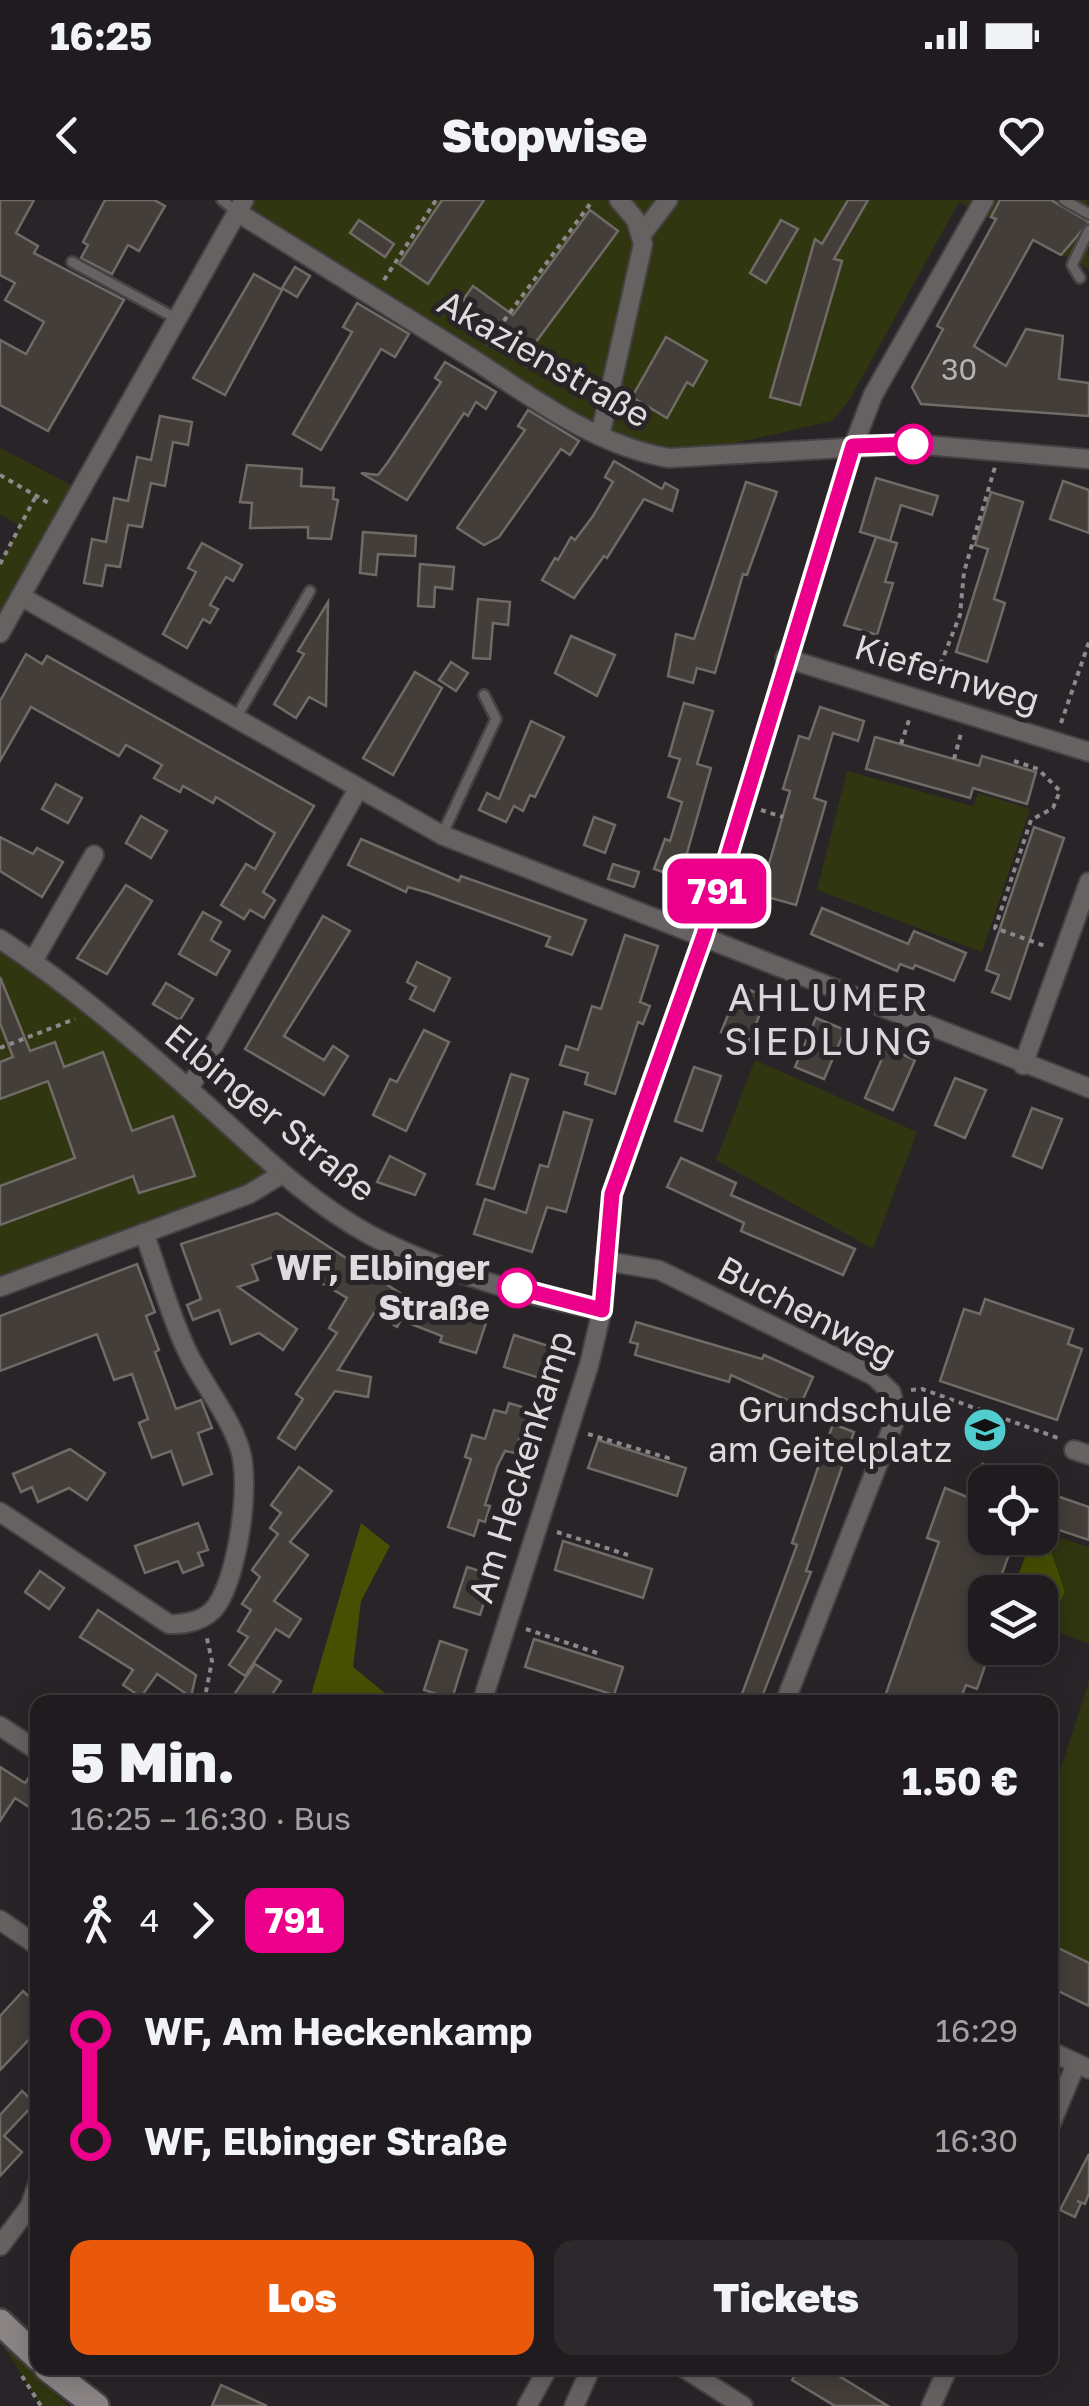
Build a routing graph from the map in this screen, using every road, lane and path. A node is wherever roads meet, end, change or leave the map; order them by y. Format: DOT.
graph roads {
  1 [pos="436,200"];
  2 [pos="593,200"];
  3 [pos="619,200"];
  4 [pos="668,200"];
  5 [pos="984,200"];
  6 [pos="1064,200"];
  7 [pos="234,204"];
  8 [pos="1089,214"];
  9 [pos="1089,230"];
  10 [pos="642,234"];
  11 [pos="72,262"];
  12 [pos="1080,278"];
  13 [pos="373,297"];
  14 [pos="177,318"];
  15 [pos="491,338"];
  16 [pos="600,436"];
  17 [pos="853,446"];
  18 [pos="1000,451"];
  19 [pos="1089,459"];
  20 [pos="0,474"];
  21 [pos="0,564"];
  22 [pos="310,591"];
  23 [pos="22,596"];
  24 [pos="0,634"];
  25 [pos="1089,642"];
  26 [pos="785,658"];
  27 [pos="484,695"];
  28 [pos="921,700"];
  29 [pos="966,714"];
  30 [pos="237,716"];
  31 [pos="1055,740"];
  32 [pos="902,744"];
  33 [pos="1089,752"];
  34 [pos="954,759"];
  35 [pos="1014,761"];
  36 [pos="358,789"];
  37 [pos="442,834"];
  38 [pos="94,855"];
  39 [pos="1089,882"];
  40 [pos="704,935"];
  41 [pos="0,938"];
  42 [pos="1063,954"];
  43 [pos="33,961"];
  44 [pos="95,1011"];
  45 [pos="0,1048"];
  46 [pos="1022,1065"];
  47 [pos="1089,1088"];
  48 [pos="189,1089"];
  49 [pos="282,1174"];
  50 [pos="144,1232"];
  51 [pos="606,1261"];
  52 [pos="0,1287"];
  53 [pos="602,1310"];
  54 [pos="892,1392"];
  55 [pos="569,1428"];
  56 [pos="1081,1453"];
  57 [pos="666,1462"];
  58 [pos="0,1512"];
  59 [pos="538,1526"];
  60 [pos="628,1555"];
  61 [pos="202,1618"];
  62 [pos="507,1623"];
  63 [pos="600,1654"];
  64 [pos="205,1695"];
  65 [pos="484,1695"];
  66 [pos="788,1695"];
  67 [pos="0,1726"];
  68 [pos="30,1746"];
  69 [pos="0,1920"];
  70 [pos="30,1941"];
  71 [pos="1058,2054"];
  72 [pos="1083,2066"];
  73 [pos="1058,2111"];
  74 [pos="30,2206"];
  75 [pos="0,2246"];
  76 [pos="0,2322"];
  77 [pos="30,2350"];
  78 [pos="56,2375"];
  79 [pos="544,2375"];
  80 [pos="588,2375"];
  81 [pos="695,2375"];
  82 [pos="945,2375"];
  83 [pos="96,2406"];
  84 [pos="528,2406"];
  85 [pos="574,2406"];
  86 [pos="743,2406"];
  87 [pos="931,2406"];
  1 -- 13 [label="path"];
  2 -- 15 [label="path"];
  3 -- 10 [label="street"];
  4 -- 10 [label="street"];
  5 -- 17 [label="street, Am Heckenkamp"];
  6 -- 8 [label="lane"];
  7 -- 13 [label="street, Akazienstraße"];
  7 -- 14 [label="street"];
  9 -- 12 [label="lane"];
  10 -- 16 [label="street"];
  11 -- 14 [label="lane"];
  13 -- 16 [label="street, Akazienstraße"];
  14 -- 23 [label="street"];
  16 -- 17 [label="street, Akazienstraße"];
  17 -- 18 [label="street, Akazienstraße"];
  17 -- 26 [label="street, Am Heckenkamp"];
  18 -- 19 [label="street, Akazienstraße"];
  18 -- 28 [label="path"];
  20 -- 21 [label="path"];
  22 -- 30 [label="lane"];
  23 -- 24 [label="street"];
  23 -- 30 [label="street"];
  25 -- 31 [label="path"];
  26 -- 28 [label="street, Kiefernweg"];
  26 -- 40 [label="street, Am Heckenkamp"];
  27 -- 37 [label="lane"];
  28 -- 29 [label="street, Kiefernweg"];
  28 -- 32 [label="path"];
  29 -- 31 [label="street, Kiefernweg"];
  29 -- 34 [label="path"];
  30 -- 36 [label="street"];
  31 -- 33 [label="street, Kiefernweg"];
  35 -- 42 [label="path"];
  36 -- 37 [label="street"];
  36 -- 48 [label="street"];
  37 -- 40 [label="street"];
  38 -- 43 [label="street"];
  39 -- 42 [label="street"];
  40 -- 46 [label="street"];
  40 -- 51 [label="street, Am Heckenkamp"];
  41 -- 43 [label="street, Elbinger Straße"];
  42 -- 46 [label="street"];
  43 -- 44 [label="street, Elbinger Straße"];
  44 -- 45 [label="path"];
  44 -- 48 [label="street, Elbinger Straße"];
  46 -- 47 [label="street"];
  48 -- 49 [label="street, Elbinger Straße"];
  49 -- 50 [label="street"];
  49 -- 53 [label="street, Elbinger Straße"];
  50 -- 52 [label="street"];
  50 -- 61 [label="street"];
  51 -- 53 [label="street, Am Heckenkamp"];
  51 -- 54 [label="street, Buchenweg"];
  53 -- 55 [label="street, Am Heckenkamp"];
  54 -- 56 [label="path"];
  54 -- 66 [label="street, Buchenweg"];
  55 -- 57 [label="path"];
  55 -- 59 [label="street, Am Heckenkamp"];
  58 -- 61 [label="street"];
  59 -- 60 [label="path"];
  59 -- 62 [label="street, Am Heckenkamp"];
  61 -- 64 [label="path"];
  62 -- 63 [label="path"];
  62 -- 65 [label="street, Am Heckenkamp"];
  67 -- 68 [label="street"];
  69 -- 70 [label="street"];
  71 -- 72 [label="street"];
  72 -- 73 [label="street"];
  74 -- 75 [label="street"];
  76 -- 77 [label="street"];
  78 -- 83 [label="street"];
  79 -- 84 [label="street"];
  80 -- 85 [label="street"];
  81 -- 86 [label="street"];
  82 -- 87 [label="street"];
}
